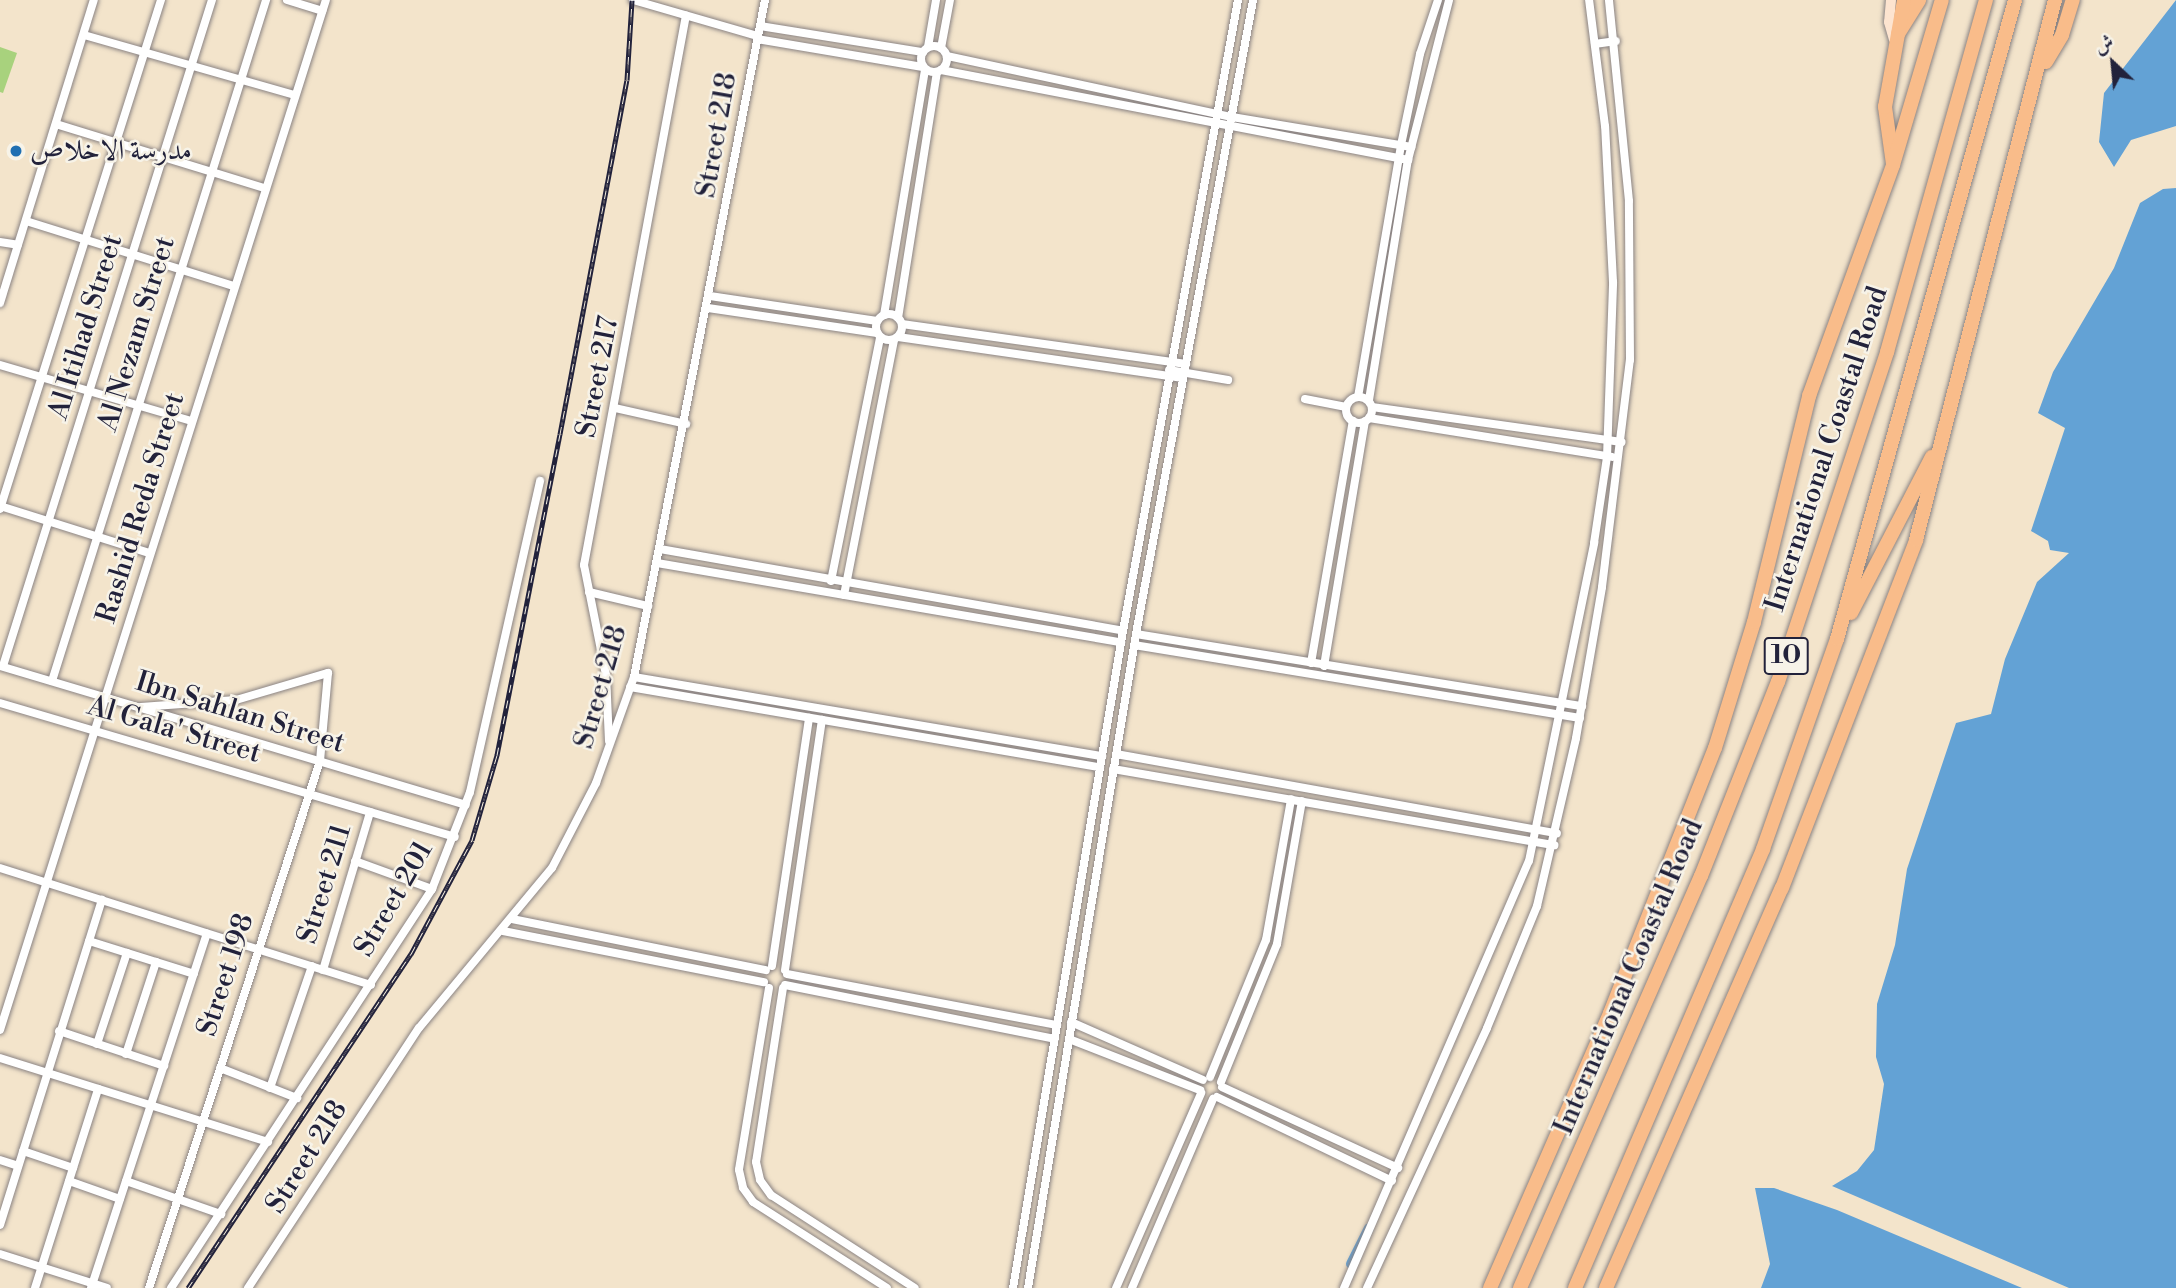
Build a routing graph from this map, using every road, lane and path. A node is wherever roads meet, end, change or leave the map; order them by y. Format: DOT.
graph roads {
  1 [pos="94,0"];
  2 [pos="162,0"];
  3 [pos="212,0"];
  4 [pos="266,0"];
  5 [pos="287,0"];
  6 [pos="326,0"];
  7 [pos="633,0"];
  8 [pos="765,0"];
  9 [pos="936,0"];
  10 [pos="950,0"];
  11 [pos="1238,0"];
  12 [pos="1253,0"];
  13 [pos="1438,0"];
  14 [pos="1449,0"];
  15 [pos="1589,0"];
  16 [pos="1609,0"];
  17 [pos="1891,0"];
  18 [pos="1904,0"];
  19 [pos="1919,0"];
  20 [pos="1942,0"];
  21 [pos="1986,0"];
  22 [pos="2015,0"];
  23 [pos="2055,0"];
  24 [pos="2073,0"];
  25 [pos="649,2"];
  26 [pos="322,11"];
  27 [pos="686,15"];
  28 [pos="760,26"];
  29 [pos="84,34"];
  30 [pos="758,37"];
  31 [pos="1894,39"];
  32 [pos="1616,41"];
  33 [pos="1595,44"];
  34 [pos="925,50"];
  35 [pos="145,51"];
  36 [pos="944,52"];
  37 [pos="192,65"];
  38 [pos="924,68"];
  39 [pos="2041,68"];
  40 [pos="939,71"];
  41 [pos="241,79"];
  42 [pos="294,94"];
  43 [pos="1217,114"];
  44 [pos="1232,117"];
  45 [pos="56,124"];
  46 [pos="1215,125"];
  47 [pos="1230,128"];
  48 [pos="116,142"];
  49 [pos="1401,145"];
  50 [pos="1412,147"];
  51 [pos="162,156"];
  52 [pos="1404,160"];
  53 [pos="1893,165"];
  54 [pos="212,172"];
  55 [pos="264,188"];
  56 [pos="26,221"];
  57 [pos="83,238"];
  58 [pos="0,242"];
  59 [pos="18,245"];
  60 [pos="133,254"];
  61 [pos="181,270"];
  62 [pos="233,286"];
  63 [pos="710,296"];
  64 [pos="0,303"];
  65 [pos="708,308"];
  66 [pos="881,318"];
  67 [pos="900,321"];
  68 [pos="878,335"];
  69 [pos="896,339"];
  70 [pos="0,365"];
  71 [pos="1169,369"];
  72 [pos="1184,372"];
  73 [pos="41,376"];
  74 [pos="1228,380"];
  75 [pos="90,391"];
  76 [pos="1358,397"];
  77 [pos="1305,399"];
  78 [pos="1370,404"];
  79 [pos="139,406"];
  80 [pos="1346,407"];
  81 [pos="615,408"];
  82 [pos="1367,420"];
  83 [pos="191,421"];
  84 [pos="1353,421"];
  85 [pos="686,424"];
  86 [pos="1608,440"];
  87 [pos="1622,442"];
  88 [pos="1940,442"];
  89 [pos="1607,457"];
  90 [pos="1620,458"];
  91 [pos="540,481"];
  92 [pos="0,507"];
  93 [pos="49,522"];
  94 [pos="97,537"];
  95 [pos="660,549"];
  96 [pos="149,553"];
  97 [pos="657,563"];
  98 [pos="831,579"];
  99 [pos="846,582"];
  100 [pos="589,592"];
  101 [pos="829,592"];
  102 [pos="916,594"];
  103 [pos="844,595"];
  104 [pos="648,606"];
  105 [pos="913,607"];
  106 [pos="1123,631"];
  107 [pos="1136,634"];
  108 [pos="1837,639"];
  109 [pos="1121,642"];
  110 [pos="1134,645"];
  111 [pos="1311,663"];
  112 [pos="1,666"];
  113 [pos="1324,666"];
  114 [pos="634,677"];
  115 [pos="52,681"];
  116 [pos="631,687"];
  117 [pos="108,697"];
  118 [pos="771,700"];
  119 [pos="0,703"];
  120 [pos="1563,703"];
  121 [pos="1582,706"];
  122 [pos="141,707"];
  123 [pos="770,711"];
  124 [pos="1560,715"];
  125 [pos="809,718"];
  126 [pos="1580,718"];
  127 [pos="822,720"];
  128 [pos="900,722"];
  129 [pos="97,732"];
  130 [pos="898,733"];
  131 [pos="609,747"];
  132 [pos="1116,754"];
  133 [pos="1102,756"];
  134 [pos="320,761"];
  135 [pos="1100,767"];
  136 [pos="1114,769"];
  137 [pos="310,793"];
  138 [pos="1291,799"];
  139 [pos="1302,801"];
  140 [pos="466,805"];
  141 [pos="370,811"];
  142 [pos="1537,830"];
  143 [pos="1557,833"];
  144 [pos="455,837"];
  145 [pos="1534,841"];
  146 [pos="1554,845"];
  147 [pos="355,861"];
  148 [pos="0,868"];
  149 [pos="47,884"];
  150 [pos="432,889"];
  151 [pos="102,900"];
  152 [pos="512,919"];
  153 [pos="503,931"];
  154 [pos="207,933"];
  155 [pos="89,941"];
  156 [pos="259,950"];
  157 [pos="127,953"];
  158 [pos="156,962"];
  159 [pos="312,966"];
  160 [pos="769,968"];
  161 [pos="323,970"];
  162 [pos="786,972"];
  163 [pos="194,974"];
  164 [pos="371,985"];
  165 [pos="767,985"];
  166 [pos="784,986"];
  167 [pos="1072,1022"];
  168 [pos="1057,1025"];
  169 [pos="0,1030"];
  170 [pos="60,1031"];
  171 [pos="1055,1039"];
  172 [pos="1069,1039"];
  173 [pos="97,1044"];
  174 [pos="126,1054"];
  175 [pos="0,1058"];
  176 [pos="164,1066"];
  177 [pos="220,1068"];
  178 [pos="47,1072"];
  179 [pos="1048,1078"];
  180 [pos="1207,1078"];
  181 [pos="1221,1084"];
  182 [pos="1062,1085"];
  183 [pos="99,1088"];
  184 [pos="271,1088"];
  185 [pos="1201,1092"];
  186 [pos="297,1098"];
  187 [pos="1215,1098"];
  188 [pos="151,1105"];
  189 [pos="203,1122"];
  190 [pos="268,1142"];
  191 [pos="23,1151"];
  192 [pos="0,1160"];
  193 [pos="18,1166"];
  194 [pos="73,1168"];
  195 [pos="1398,1168"];
  196 [pos="69,1181"];
  197 [pos="126,1181"];
  198 [pos="1392,1181"];
  199 [pos="120,1199"];
  200 [pos="178,1199"];
  201 [pos="221,1214"];
  202 [pos="0,1225"];
  203 [pos="0,1254"];
  204 [pos="42,1268"];
  205 [pos="92,1286"];
  206 [pos="35,1288"];
  207 [pos="107,1288"];
  208 [pos="149,1288"];
  209 [pos="171,1288"];
  210 [pos="248,1288"];
  211 [pos="887,1288"];
  212 [pos="915,1288"];
  213 [pos="1013,1288"];
  214 [pos="1028,1288"];
  215 [pos="1115,1288"];
  216 [pos="1132,1288"];
  217 [pos="1344,1288"];
  218 [pos="1367,1288"];
  219 [pos="1490,1288"];
  220 [pos="1520,1288"];
  221 [pos="1575,1288"];
  222 [pos="1606,1288"];
  1 -- 29 [label="street"];
  2 -- 35 [label="street"];
  3 -- 37 [label="street, Al Itihad Street"];
  4 -- 41 [label="street, Al Nezam Street"];
  5 -- 26 [label="street"];
  6 -- 26 [label="street, Rashid Reda Street"];
  7 -- 25 [label="street"];
  8 -- 28 [label="street, Street 218"];
  9 -- 34 [label="street"];
  10 -- 36 [label="street"];
  11 -- 43 [label="street"];
  12 -- 44 [label="street"];
  13 -- 49 [label="street"];
  14 -- 50 [label="street"];
  15 -- 33 [label="street"];
  16 -- 32 [label="street"];
  17 -- 31 [label="street"];
  18 -- 31 [label="highway"];
  19 -- 31 [label="highway"];
  20 -- 53 [label="highway, International Coastal Road / 10"];
  21 -- 220 [label="highway, International Coastal Road / 10"];
  22 -- 108 [label="highway, International Coastal Road / 10"];
  23 -- 39 [label="highway"];
  24 -- 39 [label="highway"];
  25 -- 27 [label="street"];
  26 -- 42 [label="street, Rashid Reda Street"];
  27 -- 30 [label="street"];
  27 -- 81 [label="street, Street 217"];
  28 -- 30 [label="street, Street 218"];
  28 -- 34 [label="street"];
  29 -- 35 [label="street"];
  29 -- 45 [label="street"];
  30 -- 38 [label="street"];
  30 -- 63 [label="street, Street 218"];
  31 -- 53 [label="highway"];
  32 -- 33 [label="street"];
  32 -- 87 [label="street"];
  33 -- 86 [label="street"];
  34 -- 36 [label="street"];
  34 -- 38 [label="street"];
  35 -- 37 [label="street"];
  35 -- 48 [label="street"];
  36 -- 40 [label="street"];
  36 -- 43 [label="street"];
  37 -- 41 [label="street"];
  37 -- 51 [label="street, Al Itihad Street"];
  38 -- 40 [label="street"];
  38 -- 66 [label="street"];
  39 -- 88 [label="highway"];
  40 -- 46 [label="street"];
  40 -- 67 [label="street"];
  41 -- 42 [label="street"];
  41 -- 54 [label="street, Al Nezam Street"];
  42 -- 55 [label="street, Rashid Reda Street"];
  43 -- 44 [label="street"];
  43 -- 46 [label="street"];
  44 -- 47 [label="street"];
  44 -- 49 [label="street"];
  45 -- 48 [label="street"];
  45 -- 56 [label="street"];
  46 -- 47 [label="street"];
  46 -- 71 [label="street"];
  47 -- 52 [label="street"];
  47 -- 72 [label="street"];
  48 -- 51 [label="street"];
  48 -- 57 [label="street"];
  49 -- 50 [label="street"];
  49 -- 52 [label="street"];
  50 -- 52 [label="street"];
  51 -- 54 [label="street"];
  51 -- 60 [label="street, Al Itihad Street"];
  52 -- 76 [label="street"];
  52 -- 78 [label="street"];
  53 -- 219 [label="highway, International Coastal Road / 10"];
  54 -- 55 [label="street"];
  54 -- 61 [label="street, Al Nezam Street"];
  55 -- 62 [label="street, Rashid Reda Street"];
  56 -- 57 [label="street"];
  56 -- 59 [label="street"];
  57 -- 60 [label="street"];
  57 -- 73 [label="street"];
  58 -- 59 [label="street"];
  59 -- 64 [label="street"];
  60 -- 61 [label="street"];
  60 -- 75 [label="street, Al Itihad Street"];
  61 -- 62 [label="street"];
  61 -- 79 [label="street, Al Nezam Street"];
  62 -- 83 [label="street, Rashid Reda Street"];
  63 -- 65 [label="street, Street 218"];
  63 -- 66 [label="street"];
  65 -- 68 [label="street"];
  65 -- 85 [label="street, Street 218"];
  66 -- 67 [label="street"];
  66 -- 68 [label="street"];
  67 -- 69 [label="street"];
  67 -- 71 [label="street"];
  68 -- 69 [label="street"];
  68 -- 98 [label="street"];
  69 -- 71 [label="street"];
  69 -- 99 [label="street"];
  70 -- 73 [label="street"];
  71 -- 72 [label="street"];
  71 -- 72 [label="street"];
  71 -- 106 [label="street"];
  72 -- 74 [label="street"];
  72 -- 107 [label="street"];
  73 -- 75 [label="street"];
  73 -- 92 [label="street"];
  75 -- 79 [label="street"];
  75 -- 93 [label="street, Al Itihad Street"];
  76 -- 78 [label="street"];
  76 -- 80 [label="street"];
  77 -- 80 [label="street"];
  78 -- 82 [label="street"];
  78 -- 86 [label="street"];
  79 -- 83 [label="street"];
  79 -- 94 [label="street, Al Nezam Street"];
  80 -- 84 [label="street"];
  81 -- 85 [label="street"];
  81 -- 100 [label="street, Street 217"];
  82 -- 84 [label="street"];
  82 -- 89 [label="street"];
  82 -- 113 [label="street"];
  83 -- 96 [label="street, Rashid Reda Street"];
  84 -- 111 [label="street"];
  85 -- 95 [label="street, Street 218"];
  86 -- 87 [label="street"];
  86 -- 89 [label="street"];
  87 -- 90 [label="street"];
  88 -- 108 [label="highway"];
  88 -- 222 [label="highway"];
  89 -- 90 [label="street"];
  89 -- 120 [label="street"];
  90 -- 121 [label="street"];
  91 -- 140 [label="street, Street 201"];
  92 -- 93 [label="street"];
  93 -- 94 [label="street"];
  93 -- 112 [label="street, Al Itihad Street"];
  94 -- 96 [label="street"];
  94 -- 115 [label="street, Al Nezam Street"];
  95 -- 97 [label="street, Street 218"];
  95 -- 98 [label="street"];
  96 -- 117 [label="street, Rashid Reda Street"];
  97 -- 101 [label="street"];
  97 -- 104 [label="street, Street 218"];
  98 -- 99 [label="street"];
  98 -- 101 [label="street"];
  99 -- 102 [label="street"];
  99 -- 103 [label="street"];
  100 -- 104 [label="street"];
  100 -- 131 [label="street, Street 217"];
  101 -- 103 [label="street"];
  102 -- 105 [label="street"];
  102 -- 106 [label="street"];
  103 -- 105 [label="street"];
  104 -- 114 [label="street, Street 218"];
  105 -- 109 [label="street"];
  106 -- 109 [label="street"];
  107 -- 110 [label="street"];
  107 -- 111 [label="street"];
  108 -- 221 [label="highway, International Coastal Road / 10"];
  109 -- 133 [label="street"];
  110 -- 124 [label="street"];
  110 -- 132 [label="street"];
  111 -- 113 [label="street"];
  112 -- 115 [label="street, Ibn Sahlan Street"];
  113 -- 120 [label="street"];
  114 -- 116 [label="street, Street 218"];
  114 -- 118 [label="street"];
  115 -- 117 [label="street, Ibn Sahlan Street"];
  116 -- 123 [label="street"];
  116 -- 131 [label="street, Street 218"];
  117 -- 122 [label="street, Ibn Sahlan Street"];
  117 -- 129 [label="street, Rashid Reda Street"];
  118 -- 123 [label="street"];
  118 -- 128 [label="street"];
  119 -- 129 [label="street, Al Gala' Street"];
  120 -- 121 [label="street"];
  120 -- 124 [label="street"];
  121 -- 126 [label="street"];
  122 -- 134 [label="street, Ibn Sahlan Street"];
  122 -- 134 [label="street, Street 198"];
  123 -- 125 [label="street"];
  124 -- 126 [label="street"];
  124 -- 142 [label="street"];
  125 -- 127 [label="street"];
  125 -- 160 [label="street"];
  126 -- 143 [label="street"];
  127 -- 130 [label="street"];
  127 -- 162 [label="street"];
  128 -- 130 [label="street"];
  128 -- 133 [label="street"];
  129 -- 137 [label="street, Al Gala' Street"];
  129 -- 149 [label="street, Rashid Reda Street"];
  130 -- 135 [label="street"];
  131 -- 152 [label="street, Street 218"];
  132 -- 136 [label="street"];
  132 -- 142 [label="street"];
  133 -- 135 [label="street"];
  134 -- 137 [label="street, Street 198"];
  134 -- 140 [label="street, Ibn Sahlan Street"];
  135 -- 168 [label="street"];
  136 -- 138 [label="street"];
  136 -- 167 [label="street"];
  137 -- 141 [label="street, Al Gala' Street"];
  137 -- 156 [label="street, Street 198"];
  138 -- 139 [label="street"];
  138 -- 180 [label="street"];
  139 -- 145 [label="street"];
  139 -- 181 [label="street"];
  140 -- 144 [label="street, Street 201"];
  141 -- 144 [label="street, Al Gala' Street"];
  141 -- 147 [label="street, Street 211"];
  142 -- 143 [label="street"];
  142 -- 145 [label="street"];
  143 -- 146 [label="street"];
  144 -- 150 [label="street, Street 201"];
  145 -- 146 [label="street"];
  145 -- 195 [label="street"];
  146 -- 218 [label="street"];
  147 -- 150 [label="street"];
  147 -- 161 [label="street, Street 211"];
  148 -- 149 [label="street"];
  149 -- 151 [label="street"];
  149 -- 169 [label="street, Rashid Reda Street"];
  150 -- 164 [label="street, Street 201"];
  151 -- 154 [label="street"];
  151 -- 155 [label="street"];
  152 -- 153 [label="street, Street 218"];
  152 -- 160 [label="street"];
  153 -- 165 [label="street"];
  153 -- 210 [label="street, Street 218"];
  154 -- 156 [label="street"];
  154 -- 163 [label="street"];
  155 -- 157 [label="street"];
  155 -- 170 [label="street"];
  156 -- 159 [label="street"];
  156 -- 177 [label="street, Street 198"];
  157 -- 158 [label="street"];
  157 -- 173 [label="street"];
  158 -- 163 [label="street"];
  158 -- 174 [label="street"];
  159 -- 161 [label="street"];
  159 -- 184 [label="street, Street 211"];
  160 -- 162 [label="street"];
  160 -- 165 [label="street"];
  161 -- 164 [label="street"];
  162 -- 166 [label="street"];
  162 -- 168 [label="street"];
  163 -- 176 [label="street"];
  164 -- 186 [label="street, Street 201"];
  165 -- 166 [label="street"];
  165 -- 211 [label="street"];
  166 -- 171 [label="street"];
  166 -- 212 [label="street"];
  167 -- 172 [label="street"];
  167 -- 180 [label="street"];
  168 -- 171 [label="street"];
  170 -- 173 [label="street"];
  170 -- 178 [label="street"];
  171 -- 179 [label="street"];
  172 -- 182 [label="street"];
  172 -- 185 [label="street"];
  173 -- 174 [label="street"];
  174 -- 176 [label="street"];
  175 -- 178 [label="street"];
  176 -- 188 [label="street"];
  177 -- 184 [label="street"];
  177 -- 189 [label="street, Street 198"];
  178 -- 183 [label="street"];
  178 -- 191 [label="street"];
  179 -- 182 [label="street"];
  179 -- 213 [label="street"];
  180 -- 181 [label="street"];
  180 -- 185 [label="street"];
  181 -- 187 [label="street"];
  181 -- 195 [label="street"];
  182 -- 214 [label="street"];
  183 -- 188 [label="street"];
  183 -- 194 [label="street"];
  184 -- 186 [label="street"];
  185 -- 187 [label="street"];
  185 -- 215 [label="street"];
  186 -- 190 [label="street, Street 201"];
  187 -- 198 [label="street"];
  187 -- 216 [label="street"];
  188 -- 189 [label="street"];
  188 -- 197 [label="street"];
  189 -- 190 [label="street"];
  189 -- 200 [label="street, Street 198"];
  190 -- 201 [label="street, Street 201"];
  191 -- 193 [label="street"];
  191 -- 194 [label="street"];
  192 -- 193 [label="street"];
  193 -- 202 [label="street"];
  194 -- 196 [label="street"];
  195 -- 198 [label="street"];
  196 -- 199 [label="street"];
  196 -- 204 [label="street"];
  197 -- 199 [label="street"];
  197 -- 200 [label="street"];
  198 -- 217 [label="street"];
  199 -- 205 [label="street"];
  200 -- 201 [label="street"];
  200 -- 208 [label="street, Street 198"];
  201 -- 209 [label="street, Street 201"];
  203 -- 204 [label="street"];
  204 -- 205 [label="street"];
  204 -- 206 [label="street"];
  205 -- 207 [label="street"];
}
